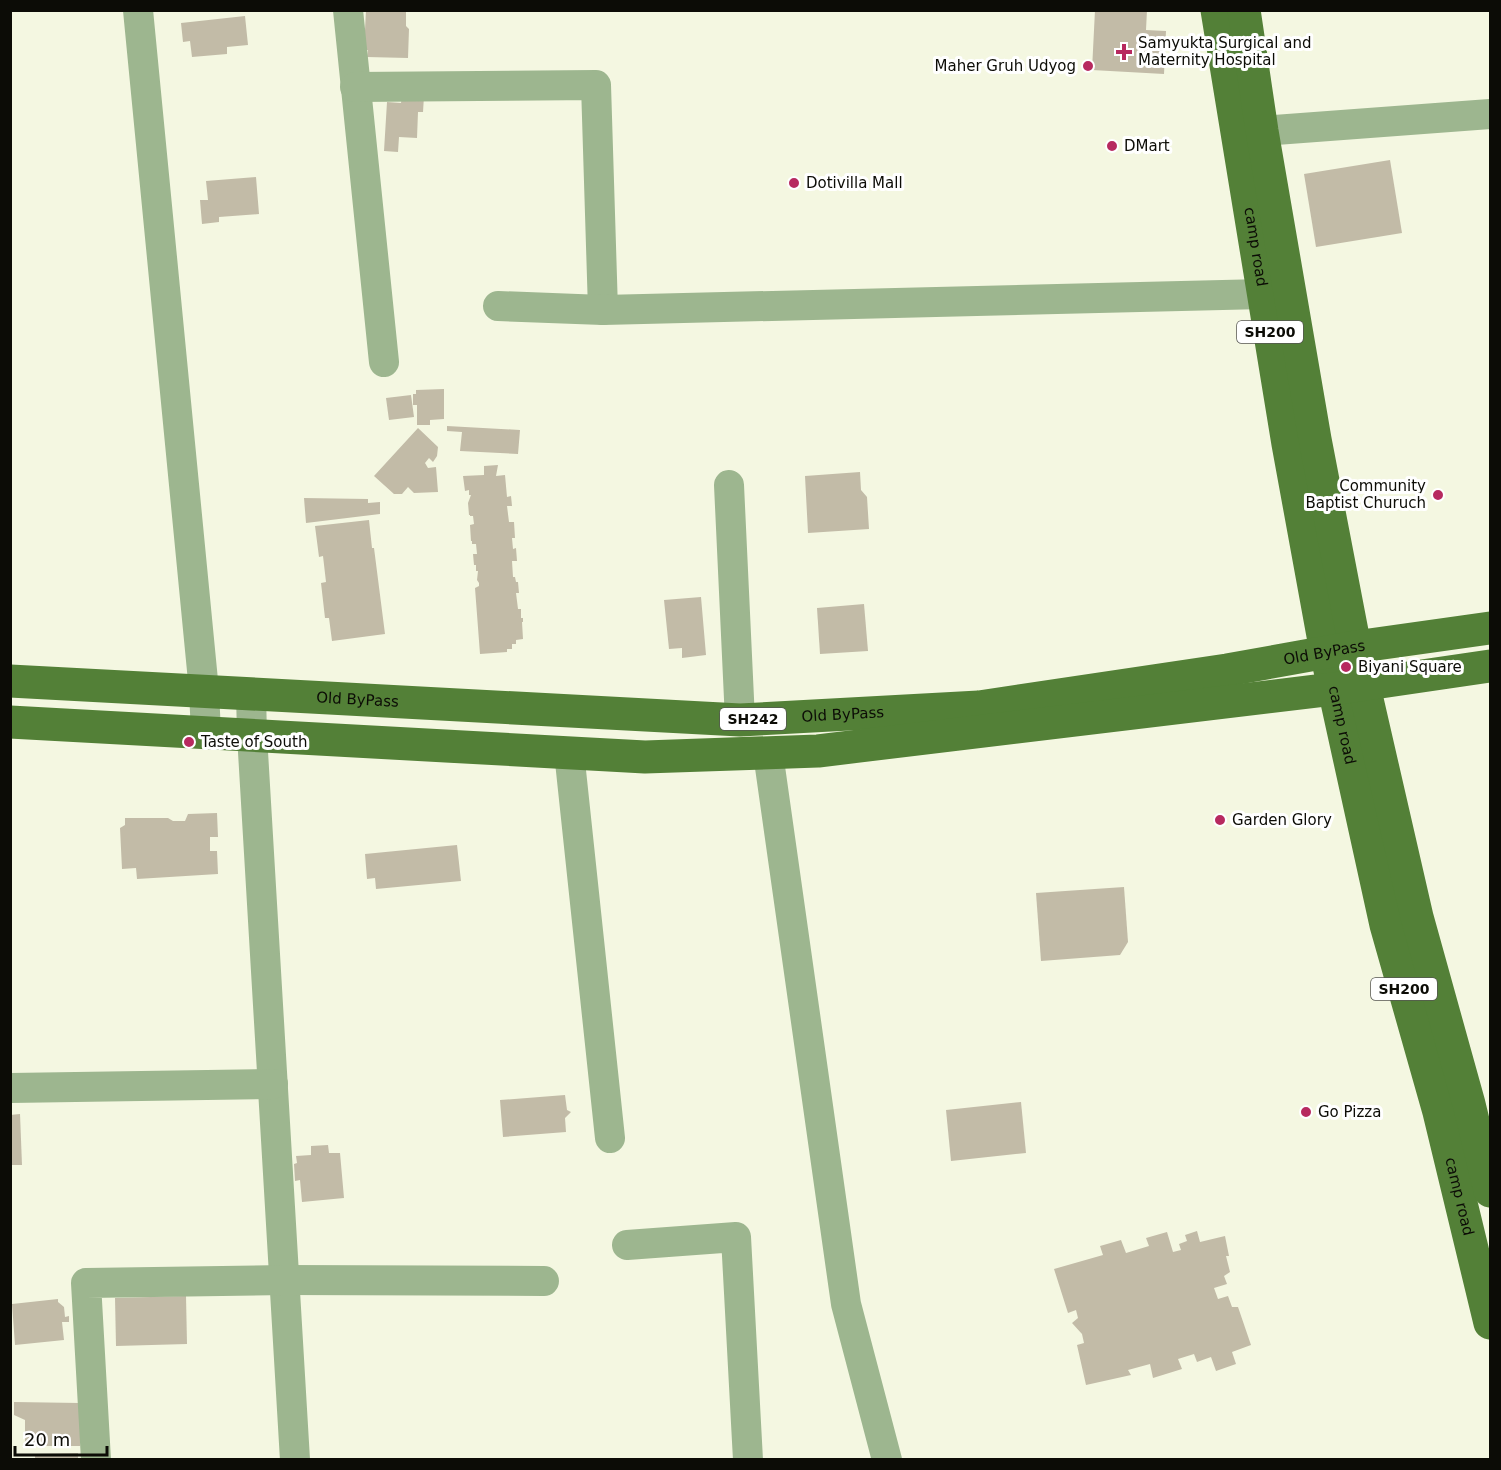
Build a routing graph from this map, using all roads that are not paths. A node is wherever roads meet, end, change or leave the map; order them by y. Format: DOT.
graph roads {
  1 [pos="138,10"];
  2 [pos="348,10"];
  3 [pos="1217,10"];
  4 [pos="1244,10"];
  5 [pos="355,87"];
  6 [pos="1491,114"];
  7 [pos="1262,130"];
  8 [pos="1264,294"];
  9 [pos="498,306"];
  10 [pos="603,310"];
  11 [pos="384,362"];
  12 [pos="729,485"];
  13 [pos="1491,628"];
  14 [pos="1341,649"];
  15 [pos="1491,666"];
  16 [pos="10,681"];
  17 [pos="1349,687"];
  18 [pos="204,691"];
  19 [pos="251,694"];
  20 [pos="740,720"];
  21 [pos="10,722"];
  22 [pos="206,733"];
  23 [pos="252,735"];
  24 [pos="568,752"];
  25 [pos="768,753"];
  26 [pos="273,1084"];
  27 [pos="10,1088"];
  28 [pos="610,1138"];
  29 [pos="1491,1191"];
  30 [pos="627,1245"];
  31 [pos="285,1280"];
  32 [pos="544,1281"];
  33 [pos="1491,1323"];
  34 [pos="96,1460"];
  35 [pos="295,1460"];
  36 [pos="748,1460"];
  37 [pos="887,1460"];
  1 -- 18 [label="street"];
  2 -- 5 [label="street"];
  3 -- 8 [label="main road, camp road / SH200"];
  4 -- 7 [label="main road, camp road / SH200"];
  5 -- 10 [label="street"];
  5 -- 11 [label="street"];
  6 -- 7 [label="street"];
  7 -- 14 [label="main road, camp road / SH200"];
  8 -- 10 [label="street"];
  8 -- 14 [label="main road, camp road / SH200"];
  9 -- 10 [label="street"];
  12 -- 20 [label="street"];
  13 -- 14 [label="main road, Old ByPass / SH242"];
  14 -- 17 [label="main road, camp road / SH200"];
  14 -- 20 [label="main road, Old ByPass / SH242"];
  15 -- 17 [label="main road"];
  16 -- 18 [label="main road, Old ByPass / SH242"];
  17 -- 25 [label="main road"];
  17 -- 29 [label="main road, camp road / SH200"];
  17 -- 33 [label="main road, camp road / SH200"];
  18 -- 19 [label="main road, Old ByPass / SH242"];
  18 -- 22 [label="street"];
  19 -- 20 [label="main road, Old ByPass / SH242"];
  19 -- 23 [label="street"];
  21 -- 22 [label="main road"];
  22 -- 23 [label="main road"];
  23 -- 24 [label="main road"];
  23 -- 26 [label="street"];
  24 -- 25 [label="main road"];
  24 -- 28 [label="street"];
  25 -- 37 [label="street"];
  26 -- 27 [label="street"];
  26 -- 31 [label="street"];
  30 -- 36 [label="street"];
  31 -- 32 [label="street"];
  31 -- 34 [label="street"];
  31 -- 35 [label="street"];
}
